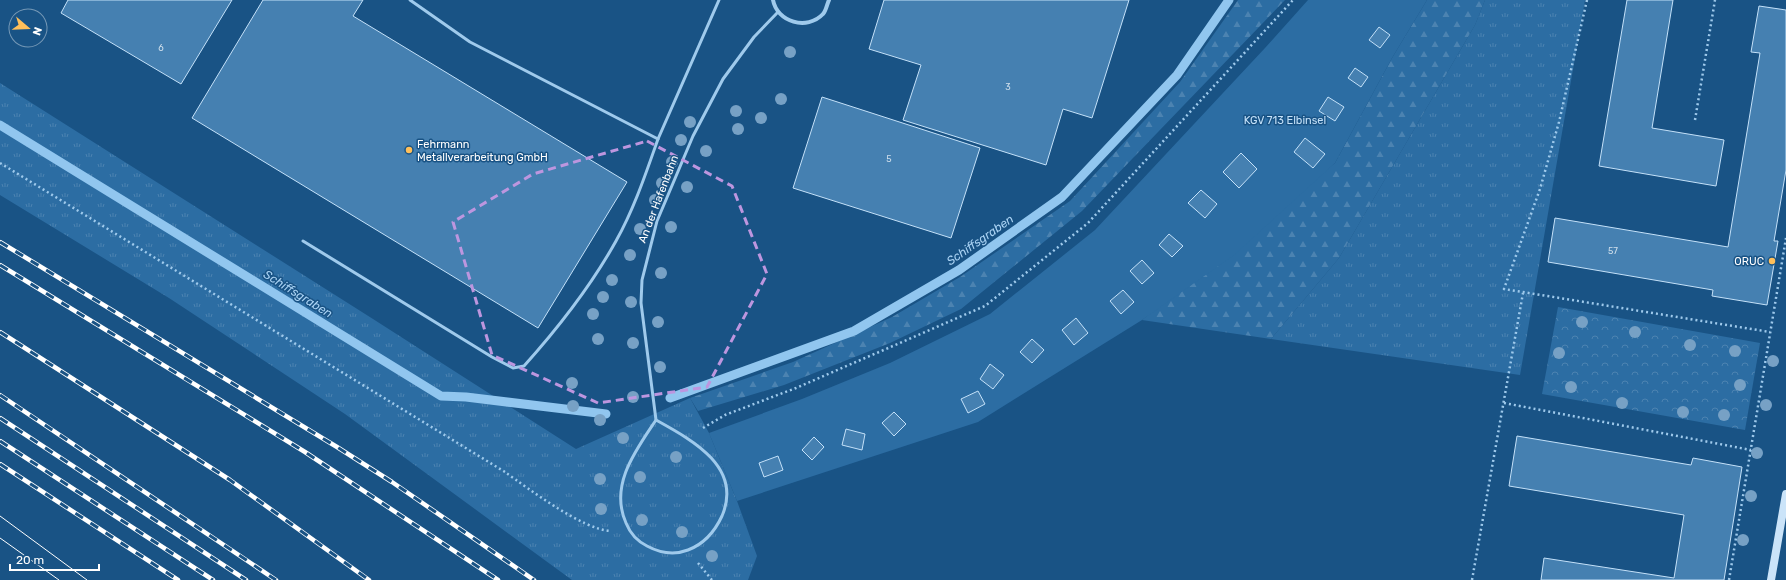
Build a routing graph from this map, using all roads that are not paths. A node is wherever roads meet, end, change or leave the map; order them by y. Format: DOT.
graph roads {
  1 [pos="410,0"];
  2 [pos="719,0"];
  3 [pos="773,0"];
  4 [pos="829,0"];
  5 [pos="778,12"];
  6 [pos="658,139"];
  7 [pos="303,241"];
  8 [pos="656,420"];
  9 [pos="1786,494"];
  10 [pos="1771,580"];
  1 -- 6 [label="lane"];
  2 -- 6 [label="lane"];
  3 -- 5 [label="street"];
  4 -- 5 [label="street"];
  5 -- 8 [label="lane, An der Hafenbahn"];
  6 -- 7 [label="lane"];
  8 -- 8 [label="lane"];
  9 -- 10 [label="main road"];
}
